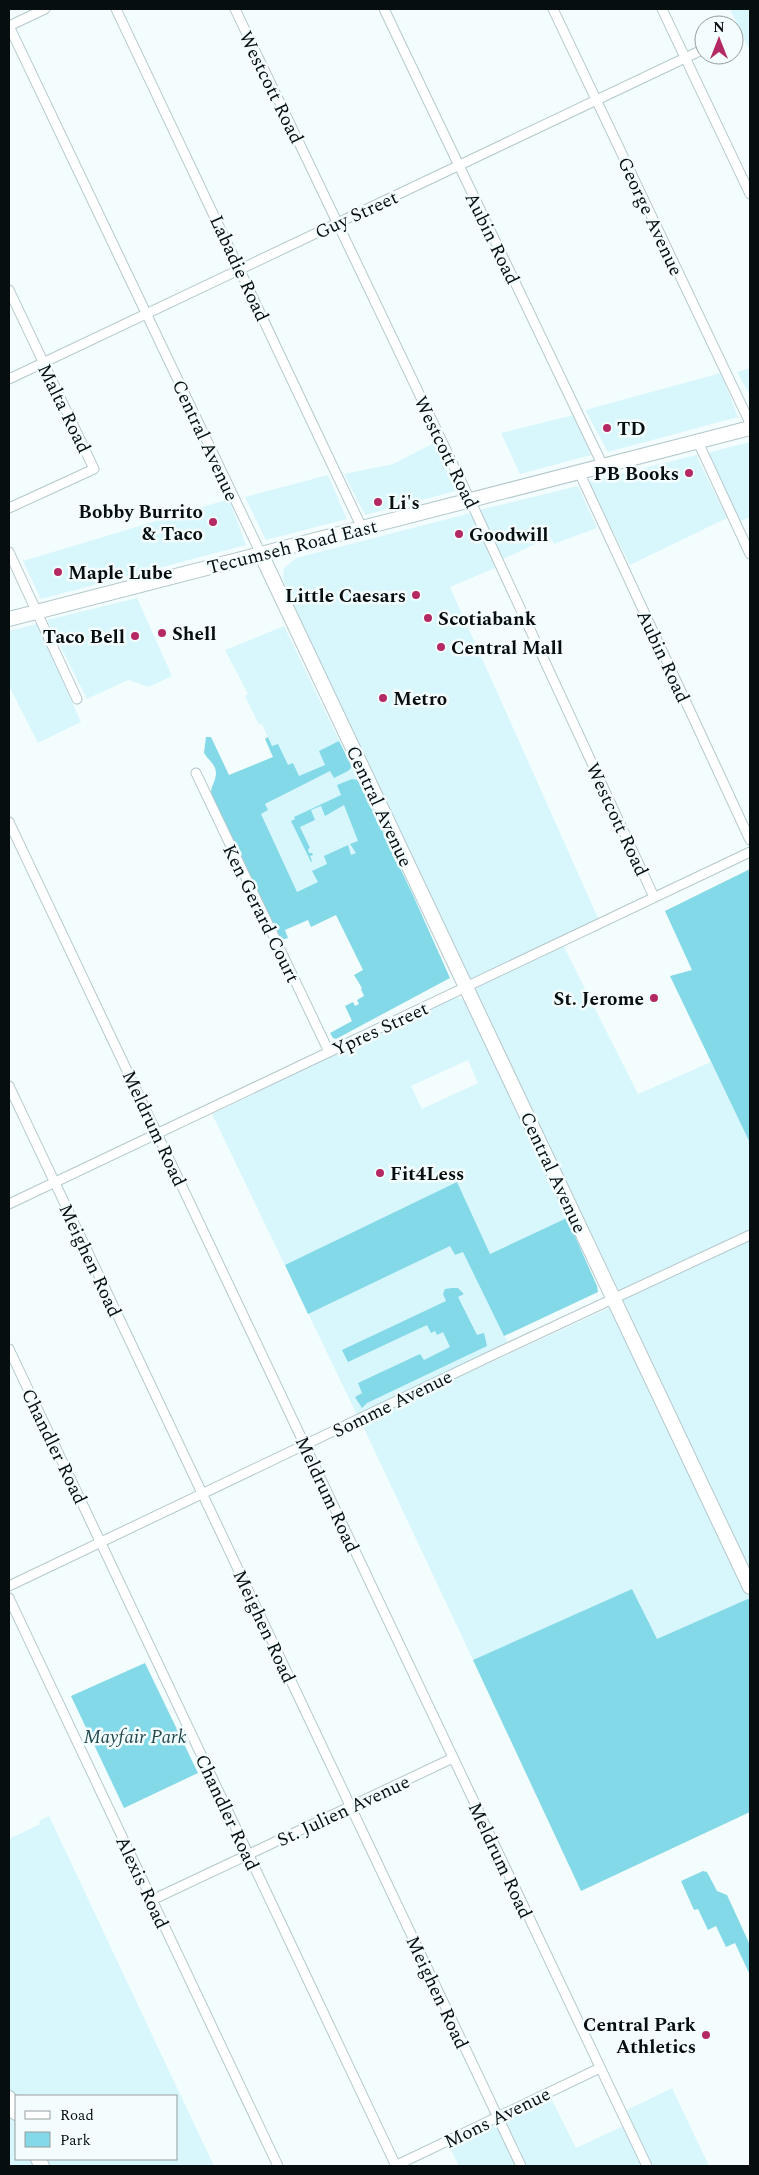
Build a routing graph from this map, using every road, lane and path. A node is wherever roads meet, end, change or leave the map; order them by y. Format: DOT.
graph roads {
  1 [pos="45,9"];
  2 [pos="116,9"];
  3 [pos="235,9"];
  4 [pos="384,9"];
  5 [pos="553,9"];
  6 [pos="662,9"];
  7 [pos="9,26"];
  8 [pos="694,54"];
  9 [pos="685,58"];
  10 [pos="596,100"];
  11 [pos="459,165"];
  12 [pos="750,194"];
  13 [pos="337,223"];
  14 [pos="240,269"];
  15 [pos="9,290"];
  16 [pos="146,314"];
  17 [pos="43,363"];
  18 [pos="9,379"];
  19 [pos="750,423"];
  20 [pos="750,428"];
  21 [pos="698,442"];
  22 [pos="603,466"];
  23 [pos="579,472"];
  24 [pos="470,500"];
  25 [pos="9,508"];
  26 [pos="362,528"];
  27 [pos="9,552"];
  28 [pos="261,554"];
  29 [pos="750,554"];
  30 [pos="38,612"];
  31 [pos="9,619"];
  32 [pos="78,699"];
  33 [pos="196,773"];
  34 [pos="9,822"];
  35 [pos="750,840"];
  36 [pos="750,852"];
  37 [pos="654,897"];
  38 [pos="466,987"];
  39 [pos="329,1052"];
  40 [pos="9,1086"];
  41 [pos="158,1133"];
  42 [pos="54,1182"];
  43 [pos="9,1204"];
  44 [pos="750,1235"];
  45 [pos="614,1299"];
  46 [pos="9,1349"];
  47 [pos="305,1444"];
  48 [pos="202,1495"];
  49 [pos="101,1542"];
  50 [pos="9,1586"];
  51 [pos="750,1586"];
  52 [pos="9,1598"];
  53 [pos="453,1758"];
  54 [pos="350,1806"];
  55 [pos="248,1854"];
  56 [pos="152,1900"];
  57 [pos="600,2068"];
  58 [pos="9,2098"];
  59 [pos="15,2111"];
  60 [pos="498,2117"];
  61 [pos="278,2166"];
  62 [pos="396,2166"];
  63 [pos="521,2166"];
  64 [pos="647,2166"];
  1 -- 7 [label="street"];
  2 -- 14 [label="street, Labadie Road"];
  3 -- 13 [label="street, Westcott Road"];
  4 -- 11 [label="street, Aubin Road"];
  5 -- 10 [label="street, George Avenue"];
  6 -- 9 [label="street"];
  7 -- 16 [label="street, Central Avenue"];
  8 -- 9 [label="street, Guy Street"];
  9 -- 10 [label="street, Guy Street"];
  9 -- 12 [label="street"];
  10 -- 11 [label="street, Guy Street"];
  10 -- 19 [label="street, George Avenue"];
  11 -- 13 [label="street, Guy Street"];
  11 -- 22 [label="street, Aubin Road"];
  13 -- 14 [label="street, Guy Street"];
  13 -- 24 [label="street, Westcott Road"];
  14 -- 16 [label="street, Guy Street"];
  14 -- 26 [label="street, Labadie Road"];
  15 -- 17 [label="street, Malta Road"];
  16 -- 17 [label="street, Guy Street"];
  16 -- 28 [label="street, Central Avenue"];
  17 -- 18 [label="street, Guy Street"];
  17 -- 25 [label="street, Malta Road"];
  20 -- 21 [label="street, Tecumseh Road East"];
  21 -- 22 [label="street, Tecumseh Road East"];
  21 -- 29 [label="street"];
  22 -- 23 [label="street, Tecumseh Road East"];
  23 -- 24 [label="street, Tecumseh Road East"];
  23 -- 35 [label="street, Aubin Road"];
  24 -- 26 [label="street, Tecumseh Road East"];
  24 -- 37 [label="street, Westcott Road"];
  26 -- 28 [label="street, Tecumseh Road East"];
  27 -- 30 [label="street"];
  28 -- 30 [label="street, Tecumseh Road East"];
  28 -- 38 [label="street, Central Avenue"];
  30 -- 31 [label="street, Tecumseh Road East"];
  30 -- 32 [label="street"];
  33 -- 39 [label="street, Ken Gerard Court"];
  34 -- 41 [label="street, Meldrum Road"];
  36 -- 37 [label="street, Ypres Street"];
  37 -- 38 [label="street, Ypres Street"];
  38 -- 39 [label="street, Ypres Street"];
  38 -- 45 [label="street, Central Avenue"];
  39 -- 41 [label="street, Ypres Street"];
  40 -- 42 [label="street, Meighen Road"];
  41 -- 42 [label="street, Ypres Street"];
  41 -- 47 [label="street, Meldrum Road"];
  42 -- 43 [label="street, Ypres Street"];
  42 -- 48 [label="street, Meighen Road"];
  44 -- 45 [label="street, Somme Avenue"];
  45 -- 47 [label="street, Somme Avenue"];
  45 -- 51 [label="street, Central Avenue"];
  46 -- 49 [label="street, Chandler Road"];
  47 -- 48 [label="street, Somme Avenue"];
  47 -- 53 [label="street, Meldrum Road"];
  48 -- 49 [label="street, Somme Avenue"];
  48 -- 54 [label="street, Meighen Road"];
  49 -- 50 [label="street, Somme Avenue"];
  49 -- 55 [label="street, Chandler Road"];
  52 -- 56 [label="street, Alexis Road"];
  53 -- 54 [label="street, St. Julien Avenue"];
  53 -- 57 [label="street, Meldrum Road"];
  54 -- 55 [label="street, St. Julien Avenue"];
  54 -- 60 [label="street, Meighen Road"];
  55 -- 56 [label="street, St. Julien Avenue"];
  55 -- 62 [label="street, Chandler Road"];
  56 -- 61 [label="street, Alexis Road"];
  57 -- 60 [label="street, Mons Avenue"];
  57 -- 64 [label="street, Meldrum Road"];
  58 -- 59 [label="street"];
  60 -- 62 [label="street, Mons Avenue"];
  60 -- 63 [label="street, Meighen Road"];
}
